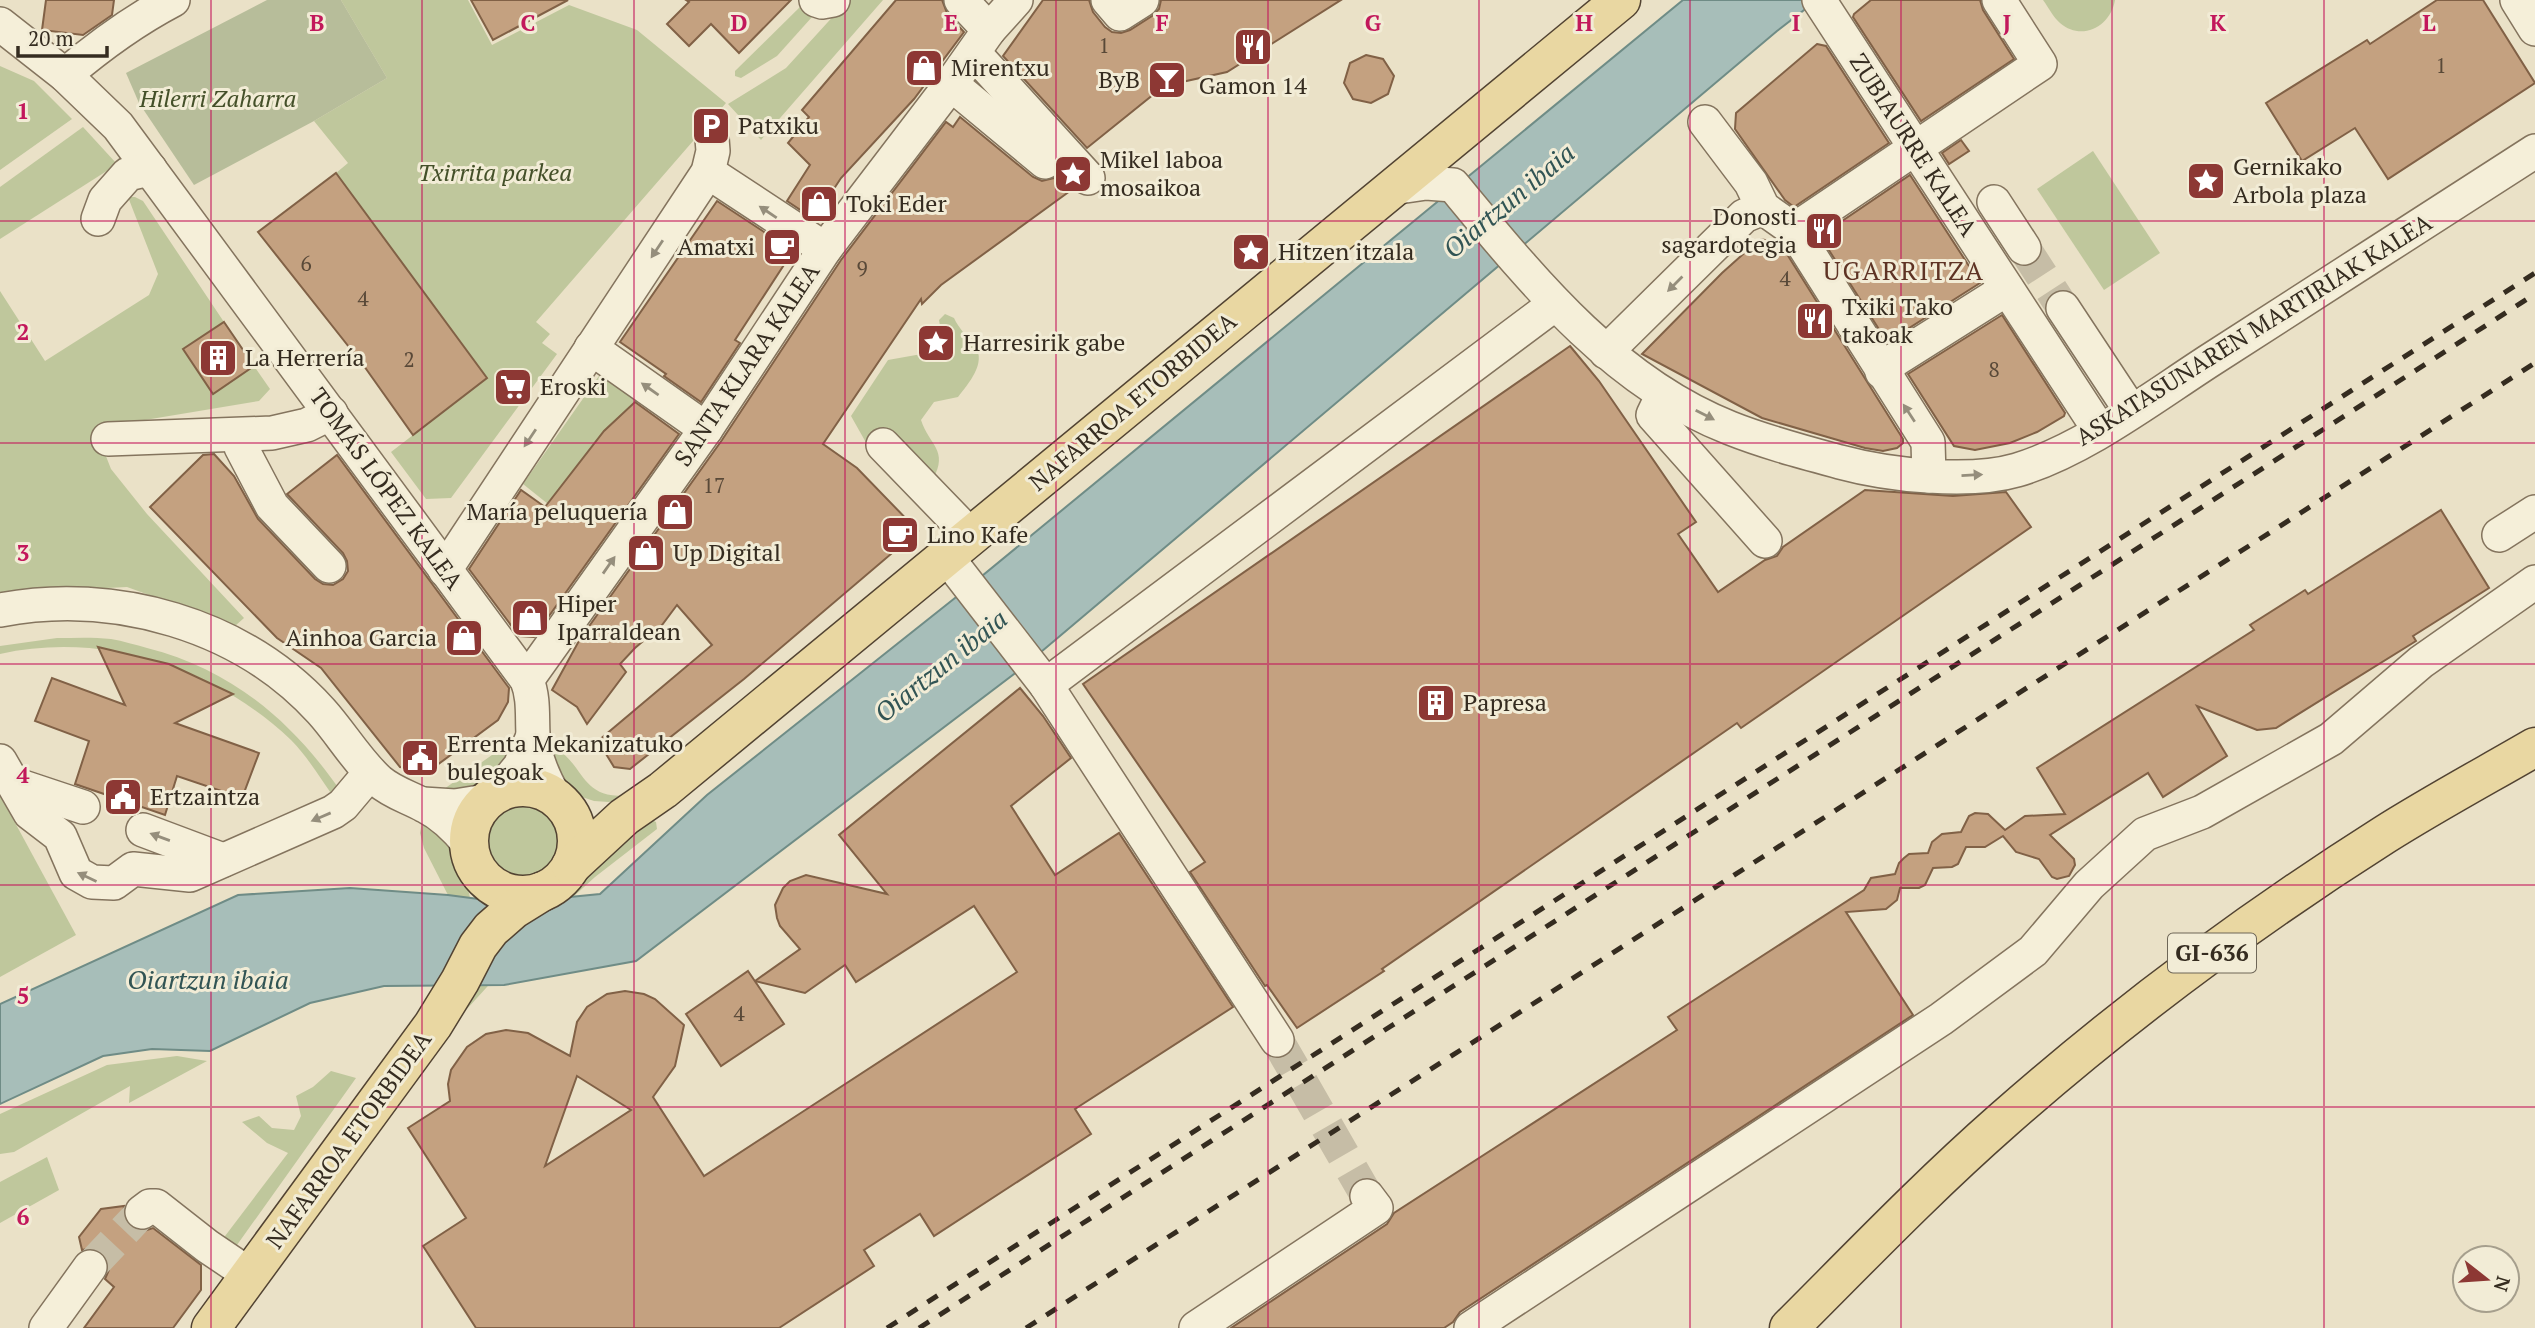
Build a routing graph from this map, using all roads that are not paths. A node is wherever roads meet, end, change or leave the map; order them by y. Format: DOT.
graph roads {
  1 [pos="10,0"];
  2 [pos="816,0"];
  3 [pos="833,0"];
  4 [pos="961,0"];
  5 [pos="1016,0"];
  6 [pos="1108,0"];
  7 [pos="1142,0"];
  8 [pos="1621,0"];
  9 [pos="1819,0"];
  10 [pos="1999,0"];
  11 [pos="2517,0"];
  12 [pos="150,4"];
  13 [pos="2535,29"];
  14 [pos="8,30"];
  15 [pos="981,42"];
  16 [pos="65,75"];
  17 [pos="951,84"];
  18 [pos="1705,122"];
  19 [pos="1469,125"];
  20 [pos="711,126"];
  21 [pos="1915,148"];
  22 [pos="2535,151"];
  23 [pos="1045,162"];
  24 [pos="150,169"];
  25 [pos="708,172"];
  26 [pos="1088,178"];
  27 [pos="1453,185"];
  28 [pos="1392,188"];
  29 [pos="1994,202"];
  30 [pos="1763,208"];
  31 [pos="98,219"];
  32 [pos="1794,230"];
  33 [pos="2024,248"];
  34 [pos="825,250"];
  35 [pos="2007,289"];
  36 [pos="1555,304"];
  37 [pos="2063,308"];
  38 [pos="591,348"];
  39 [pos="1606,352"];
  40 [pos="1882,372"];
  41 [pos="1663,394"];
  42 [pos="2131,411"];
  43 [pos="331,413"];
  44 [pos="706,429"];
  45 [pos="2100,431"];
  46 [pos="238,435"];
  47 [pos="108,439"];
  48 [pos="883,445"];
  49 [pos="1929,476"];
  50 [pos="2535,512"];
  51 [pos="2499,535"];
  52 [pos="1765,541"];
  53 [pos="961,557"];
  54 [pos="329,566"];
  55 [pos="445,569"];
  56 [pos="2535,582"];
  57 [pos="0,610"];
  58 [pos="1040,676"];
  59 [pos="527,680"];
  60 [pos="533,736"];
  61 [pos="2535,747"];
  62 [pos="7,772"];
  63 [pos="370,773"];
  64 [pos="493,796"];
  65 [pos="643,803"];
  66 [pos="423,804"];
  67 [pos="562,805"];
  68 [pos="83,807"];
  69 [pos="144,830"];
  70 [pos="474,859"];
  71 [pos="223,860"];
  72 [pos="571,866"];
  73 [pos="543,891"];
  74 [pos="478,946"];
  75 [pos="1277,1040"];
  76 [pos="1367,1196"];
  77 [pos="142,1212"];
  78 [pos="90,1267"];
  79 [pos="250,1275"];
  80 [pos="46,1328"];
  81 [pos="211,1328"];
  82 [pos="1196,1328"];
  83 [pos="1471,1328"];
  84 [pos="1789,1328"];
  1 -- 14 [label="street, TOMÁS LÓPEZ KALEA"];
  2 -- 3 [label="street"];
  4 -- 15 [label="street"];
  5 -- 15 [label="street, SANTA KLARA KALEA"];
  6 -- 7 [label="street"];
  8 -- 19 [label="main road, NAFARROA ETORBIDEA"];
  9 -- 21 [label="street, ZUBIAURRE KALEA"];
  10 -- 21 [label="street"];
  11 -- 13 [label="street"];
  12 -- 16 [label="street"];
  14 -- 16 [label="street, TOMÁS LÓPEZ KALEA"];
  15 -- 17 [label="street, SANTA KLARA KALEA"];
  15 -- 26 [label="street"];
  16 -- 24 [label="street, TOMÁS LÓPEZ KALEA"];
  17 -- 23 [label="street"];
  17 -- 34 [label="street, SANTA KLARA KALEA"];
  18 -- 30 [label="street"];
  19 -- 27 [label="street"];
  19 -- 28 [label="main road, NAFARROA ETORBIDEA"];
  20 -- 25 [label="street"];
  21 -- 32 [label="street"];
  21 -- 35 [label="street, ZUBIAURRE KALEA"];
  22 -- 42 [label="street, ASKATASUNAREN MARTIRIAK KALEA"];
  24 -- 31 [label="street"];
  24 -- 43 [label="street, TOMÁS LÓPEZ KALEA"];
  34 -- 25 [label="street, one-way"];
  25 -- 38 [label="street, one-way"];
  27 -- 28 [label="street"];
  27 -- 36 [label="street, ASKATASUNAREN MARTIRIAK KALEA"];
  28 -- 53 [label="main road, NAFARROA ETORBIDEA"];
  29 -- 33 [label="street"];
  30 -- 32 [label="street"];
  30 -- 39 [label="street, one-way"];
  32 -- 40 [label="street"];
  34 -- 44 [label="street, SANTA KLARA KALEA"];
  35 -- 40 [label="street"];
  35 -- 45 [label="street, ZUBIAURRE KALEA"];
  36 -- 39 [label="street, ASKATASUNAREN MARTIRIAK KALEA"];
  36 -- 58 [label="street"];
  37 -- 42 [label="street"];
  44 -- 38 [label="street, one-way"];
  38 -- 55 [label="street, one-way"];
  39 -- 41 [label="street, ASKATASUNAREN MARTIRIAK KALEA"];
  49 -- 40 [label="street, one-way"];
  41 -- 49 [label="street, ASKATASUNAREN MARTIRIAK KALEA, one-way"];
  41 -- 52 [label="street"];
  42 -- 45 [label="street, ASKATASUNAREN MARTIRIAK KALEA"];
  43 -- 46 [label="street"];
  43 -- 55 [label="street, TOMÁS LÓPEZ KALEA"];
  59 -- 44 [label="street, SANTA KLARA KALEA, one-way"];
  49 -- 45 [label="street, ASKATASUNAREN MARTIRIAK KALEA, one-way"];
  46 -- 47 [label="street"];
  46 -- 54 [label="street"];
  48 -- 53 [label="street"];
  50 -- 51 [label="street"];
  53 -- 58 [label="street"];
  53 -- 65 [label="main road, NAFARROA ETORBIDEA"];
  55 -- 59 [label="street, TOMÁS LÓPEZ KALEA"];
  56 -- 83 [label="street"];
  57 -- 63 [label="street"];
  58 -- 75 [label="street"];
  59 -- 60 [label="street, TOMÁS LÓPEZ KALEA"];
  60 -- 64 [label="street, TOMÁS LÓPEZ KALEA"];
  60 -- 67 [label="street, TOMÁS LÓPEZ KALEA"];
  61 -- 84 [label="main road, GI-636"];
  62 -- 68 [label="street"];
  71 -- 62 [label="street, one-way"];
  63 -- 66 [label="street"];
  63 -- 71 [label="street, one-way"];
  64 -- 66 [label="street"];
  64 -- 67 [label="main road"];
  64 -- 70 [label="main road"];
  65 -- 67 [label="main road, NAFARROA ETORBIDEA"];
  65 -- 72 [label="main road, NAFARROA ETORBIDEA"];
  66 -- 70 [label="street"];
  67 -- 72 [label="main road"];
  71 -- 69 [label="street, one-way"];
  70 -- 73 [label="main road"];
  70 -- 74 [label="main road, NAFARROA ETORBIDEA"];
  72 -- 73 [label="main road"];
  73 -- 74 [label="main road, NAFARROA ETORBIDEA"];
  74 -- 79 [label="main road, NAFARROA ETORBIDEA"];
  76 -- 82 [label="street"];
  77 -- 79 [label="street"];
  78 -- 80 [label="street"];
  79 -- 81 [label="main road, NAFARROA ETORBIDEA"];
}
